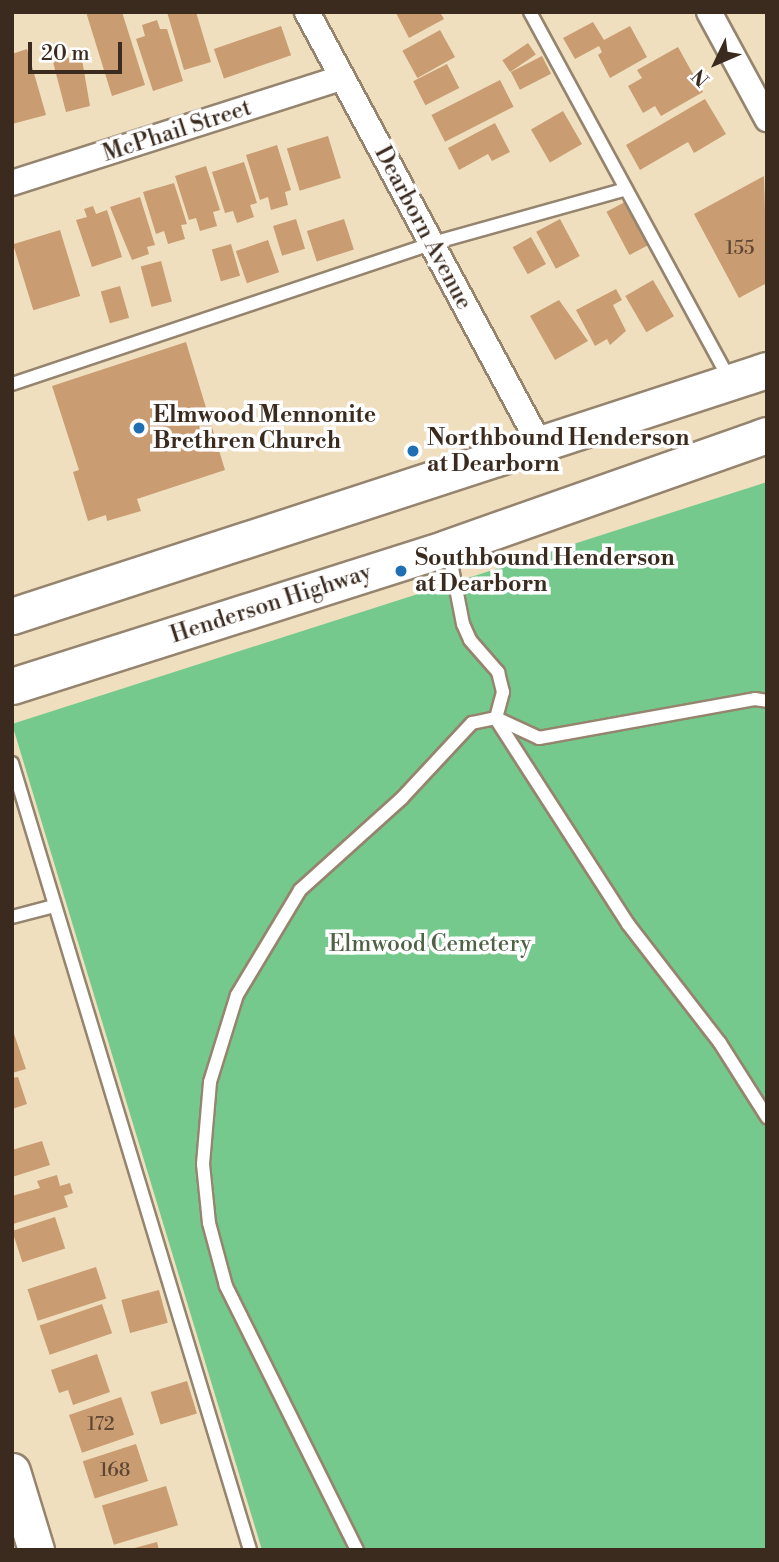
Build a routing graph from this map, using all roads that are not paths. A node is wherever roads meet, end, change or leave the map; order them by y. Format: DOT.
graph roads {
  1 [pos="307,12"];
  2 [pos="530,12"];
  3 [pos="709,12"];
  4 [pos="342,78"];
  5 [pos="767,119"];
  6 [pos="12,183"];
  7 [pos="626,189"];
  8 [pos="433,243"];
  9 [pos="767,370"];
  10 [pos="730,382"];
  11 [pos="12,384"];
  12 [pos="767,435"];
  13 [pos="540,443"];
  14 [pos="452,568"];
  15 [pos="12,616"];
  16 [pos="12,686"];
  17 [pos="767,701"];
  18 [pos="496,718"];
  19 [pos="12,763"];
  20 [pos="54,906"];
  21 [pos="12,916"];
  22 [pos="767,1117"];
  23 [pos="12,1471"];
  24 [pos="36,1550"];
  25 [pos="250,1550"];
  26 [pos="356,1550"];
  1 -- 4 [label="street, Dearborn Avenue"];
  2 -- 7 [label="lane"];
  3 -- 5 [label="street"];
  4 -- 6 [label="street, McPhail Street"];
  4 -- 8 [label="street, Dearborn Avenue"];
  7 -- 8 [label="lane"];
  7 -- 10 [label="lane"];
  8 -- 11 [label="lane"];
  8 -- 13 [label="street, Dearborn Avenue"];
  9 -- 10 [label="main road"];
  10 -- 13 [label="main road"];
  12 -- 16 [label="main road, Henderson Highway"];
  13 -- 15 [label="main road"];
  14 -- 18 [label="lane"];
  17 -- 18 [label="lane"];
  18 -- 22 [label="lane"];
  18 -- 26 [label="lane"];
  19 -- 20 [label="lane"];
  20 -- 21 [label="lane"];
  20 -- 25 [label="lane"];
  23 -- 24 [label="main road"];
}
